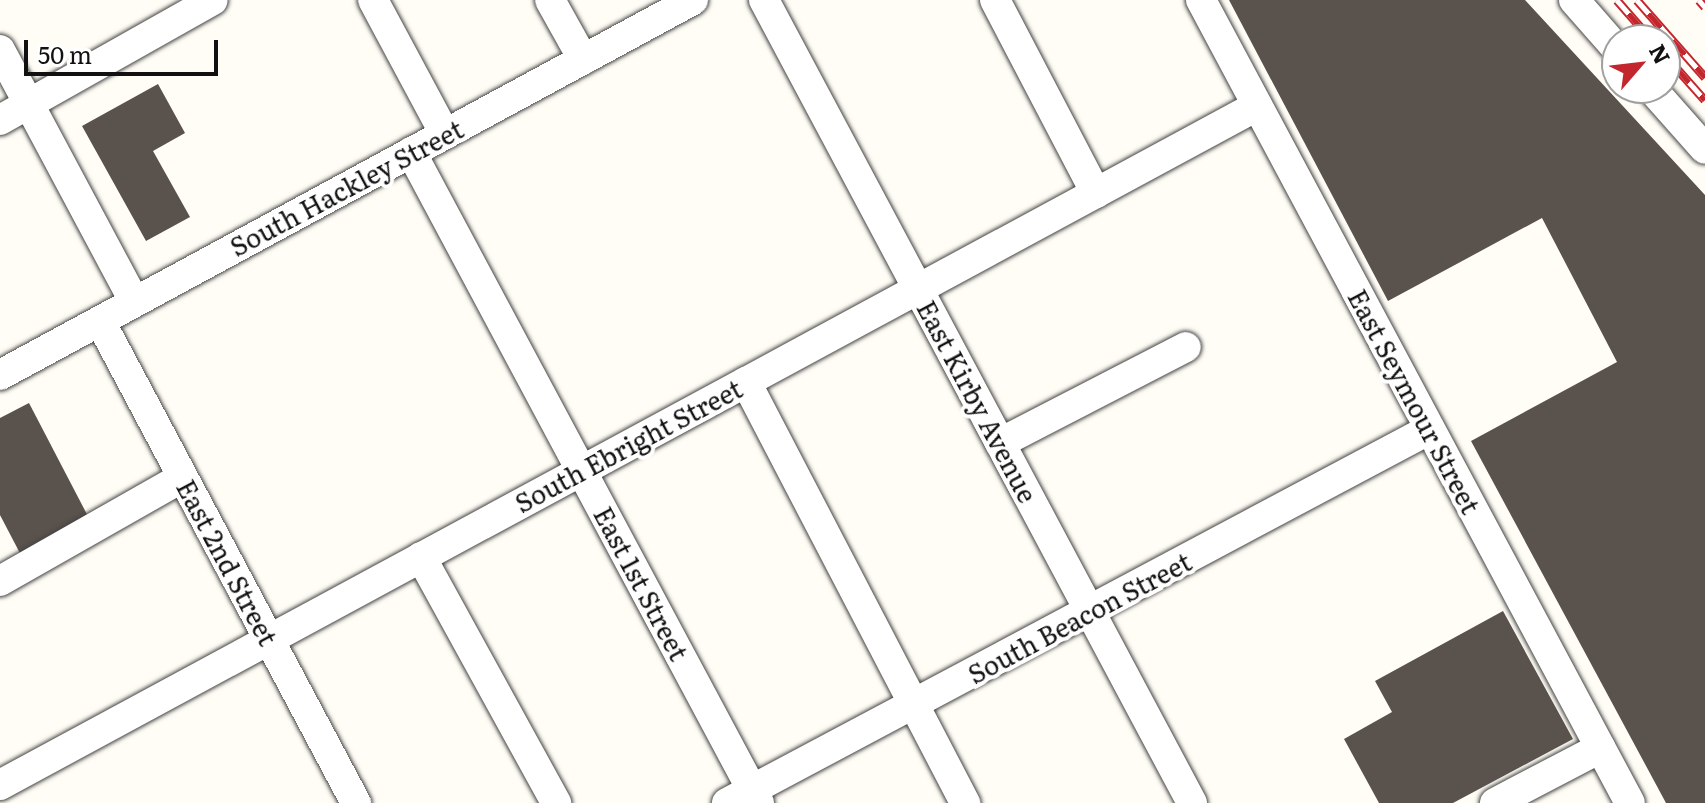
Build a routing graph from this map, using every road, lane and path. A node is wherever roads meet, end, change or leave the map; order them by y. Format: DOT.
graph roads {
  1 [pos="213,0"];
  2 [pos="373,0"];
  3 [pos="550,0"];
  4 [pos="693,0"];
  5 [pos="764,0"];
  6 [pos="995,0"];
  7 [pos="1201,0"];
  8 [pos="1574,0"];
  9 [pos="1601,31"];
  10 [pos="0,50"];
  11 [pos="583,59"];
  12 [pos="28,103"];
  13 [pos="1665,104"];
  14 [pos="1257,106"];
  15 [pos="0,120"];
  16 [pos="445,134"];
  17 [pos="1705,149"];
  18 [pos="411,152"];
  19 [pos="1096,193"];
  20 [pos="918,289"];
  21 [pos="134,301"];
  22 [pos="100,321"];
  23 [pos="1186,347"];
  24 [pos="0,375"];
  25 [pos="746,382"];
  26 [pos="1430,429"];
  27 [pos="1000,443"];
  28 [pos="581,471"];
  29 [pos="183,477"];
  30 [pos="421,557"];
  31 [pos="0,581"];
  32 [pos="1090,611"];
  33 [pos="269,639"];
  34 [pos="912,705"];
  35 [pos="1600,748"];
  36 [pos="0,785"];
  37 [pos="746,799"];
  38 [pos="353,802"];
  39 [pos="556,803"];
  40 [pos="965,803"];
  41 [pos="1192,803"];
  42 [pos="1495,803"];
  43 [pos="1630,803"];
  1 -- 12 [label="street"];
  2 -- 16 [label="street"];
  3 -- 11 [label="street"];
  4 -- 11 [label="street, South Hackley Street"];
  5 -- 20 [label="street, East Kirby Avenue"];
  6 -- 19 [label="street"];
  7 -- 14 [label="street, East Seymour Street"];
  8 -- 9 [label="street"];
  10 -- 12 [label="street"];
  11 -- 16 [label="street, South Hackley Street"];
  12 -- 15 [label="street"];
  12 -- 21 [label="street"];
  13 -- 17 [label="street"];
  14 -- 19 [label="street, South Ebright Street"];
  14 -- 26 [label="street, East Seymour Street"];
  16 -- 18 [label="street, South Hackley Street"];
  18 -- 21 [label="street, South Hackley Street"];
  18 -- 28 [label="street, East 1st Street"];
  19 -- 20 [label="street, South Ebright Street"];
  20 -- 25 [label="street, South Ebright Street"];
  20 -- 27 [label="street, East Kirby Avenue"];
  21 -- 22 [label="street, South Hackley Street"];
  22 -- 24 [label="street, South Hackley Street"];
  22 -- 29 [label="street, East 2nd Street"];
  23 -- 27 [label="street"];
  25 -- 28 [label="street, South Ebright Street"];
  25 -- 34 [label="street"];
  26 -- 32 [label="street, South Beacon Street"];
  26 -- 35 [label="street, East Seymour Street"];
  27 -- 32 [label="street, East Kirby Avenue"];
  28 -- 30 [label="street, South Ebright Street"];
  28 -- 37 [label="street, East 1st Street"];
  29 -- 31 [label="street"];
  29 -- 33 [label="street, East 2nd Street"];
  30 -- 33 [label="street, South Ebright Street"];
  30 -- 39 [label="street"];
  32 -- 34 [label="street, South Beacon Street"];
  32 -- 41 [label="street, East Kirby Avenue"];
  33 -- 36 [label="street, South Ebright Street"];
  33 -- 38 [label="street, East 2nd Street"];
  34 -- 37 [label="street, South Beacon Street"];
  34 -- 40 [label="street"];
  35 -- 42 [label="street"];
  35 -- 43 [label="street, East Seymour Street"];
}
